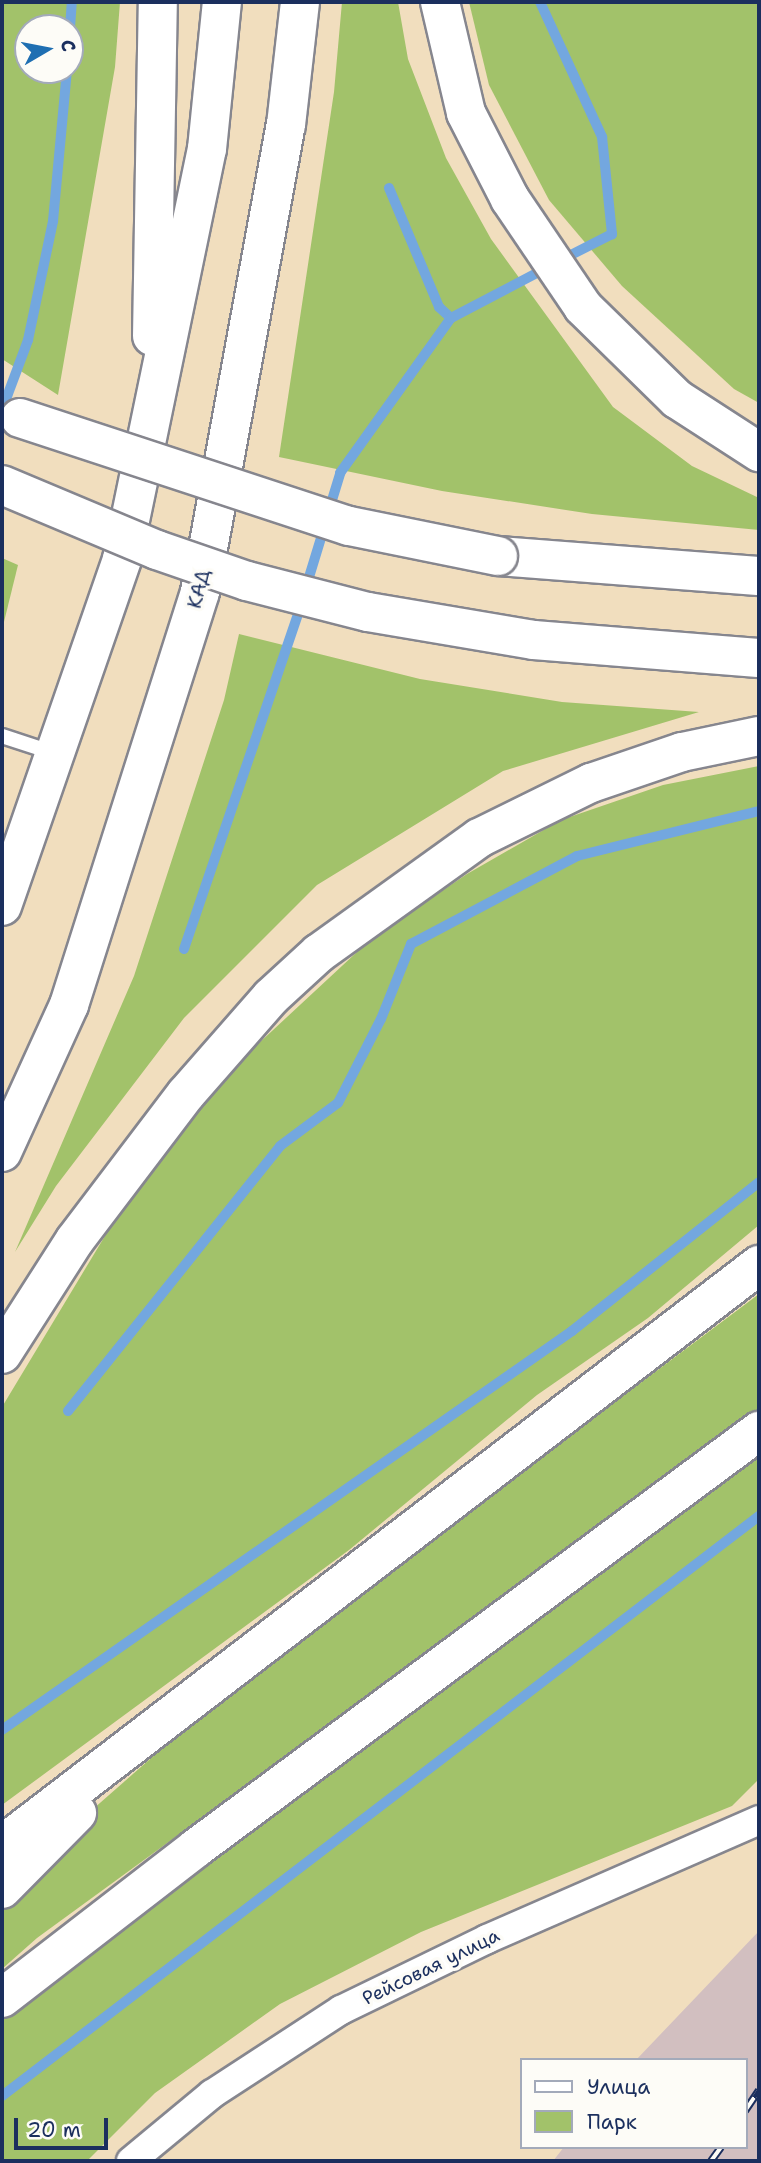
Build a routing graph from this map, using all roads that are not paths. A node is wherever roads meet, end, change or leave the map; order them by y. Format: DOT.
graph roads {
  1 [pos="158,2"];
  2 [pos="222,2"];
  3 [pos="300,2"];
  4 [pos="440,2"];
  5 [pos="2,406"];
  6 [pos="151,424"];
  7 [pos="759,452"];
  8 [pos="2,485"];
  9 [pos="759,576"];
  10 [pos="759,658"];
  11 [pos="2,736"];
  12 [pos="759,736"];
  13 [pos="57,754"];
  14 [pos="2,906"];
  15 [pos="2,1152"];
  16 [pos="759,1265"];
  17 [pos="2,1354"];
  18 [pos="759,1431"];
  19 [pos="172,1717"];
  20 [pos="759,1820"];
  21 [pos="2,1845"];
  22 [pos="2,1889"];
  23 [pos="2,1998"];
  24 [pos="131,2161"];
  1 -- 6 [label="main road"];
  2 -- 6 [label="main road"];
  3 -- 15 [label="main road, КАД"];
  4 -- 7 [label="main road"];
  5 -- 9 [label="main road, bridge"];
  6 -- 13 [label="main road"];
  8 -- 10 [label="main road, bridge"];
  11 -- 13 [label="lane"];
  12 -- 17 [label="main road"];
  13 -- 14 [label="main road"];
  16 -- 19 [label="main road"];
  18 -- 23 [label="main road"];
  19 -- 21 [label="main road"];
  19 -- 22 [label="main road"];
  20 -- 24 [label="street, Рейсовая улица"];
}
